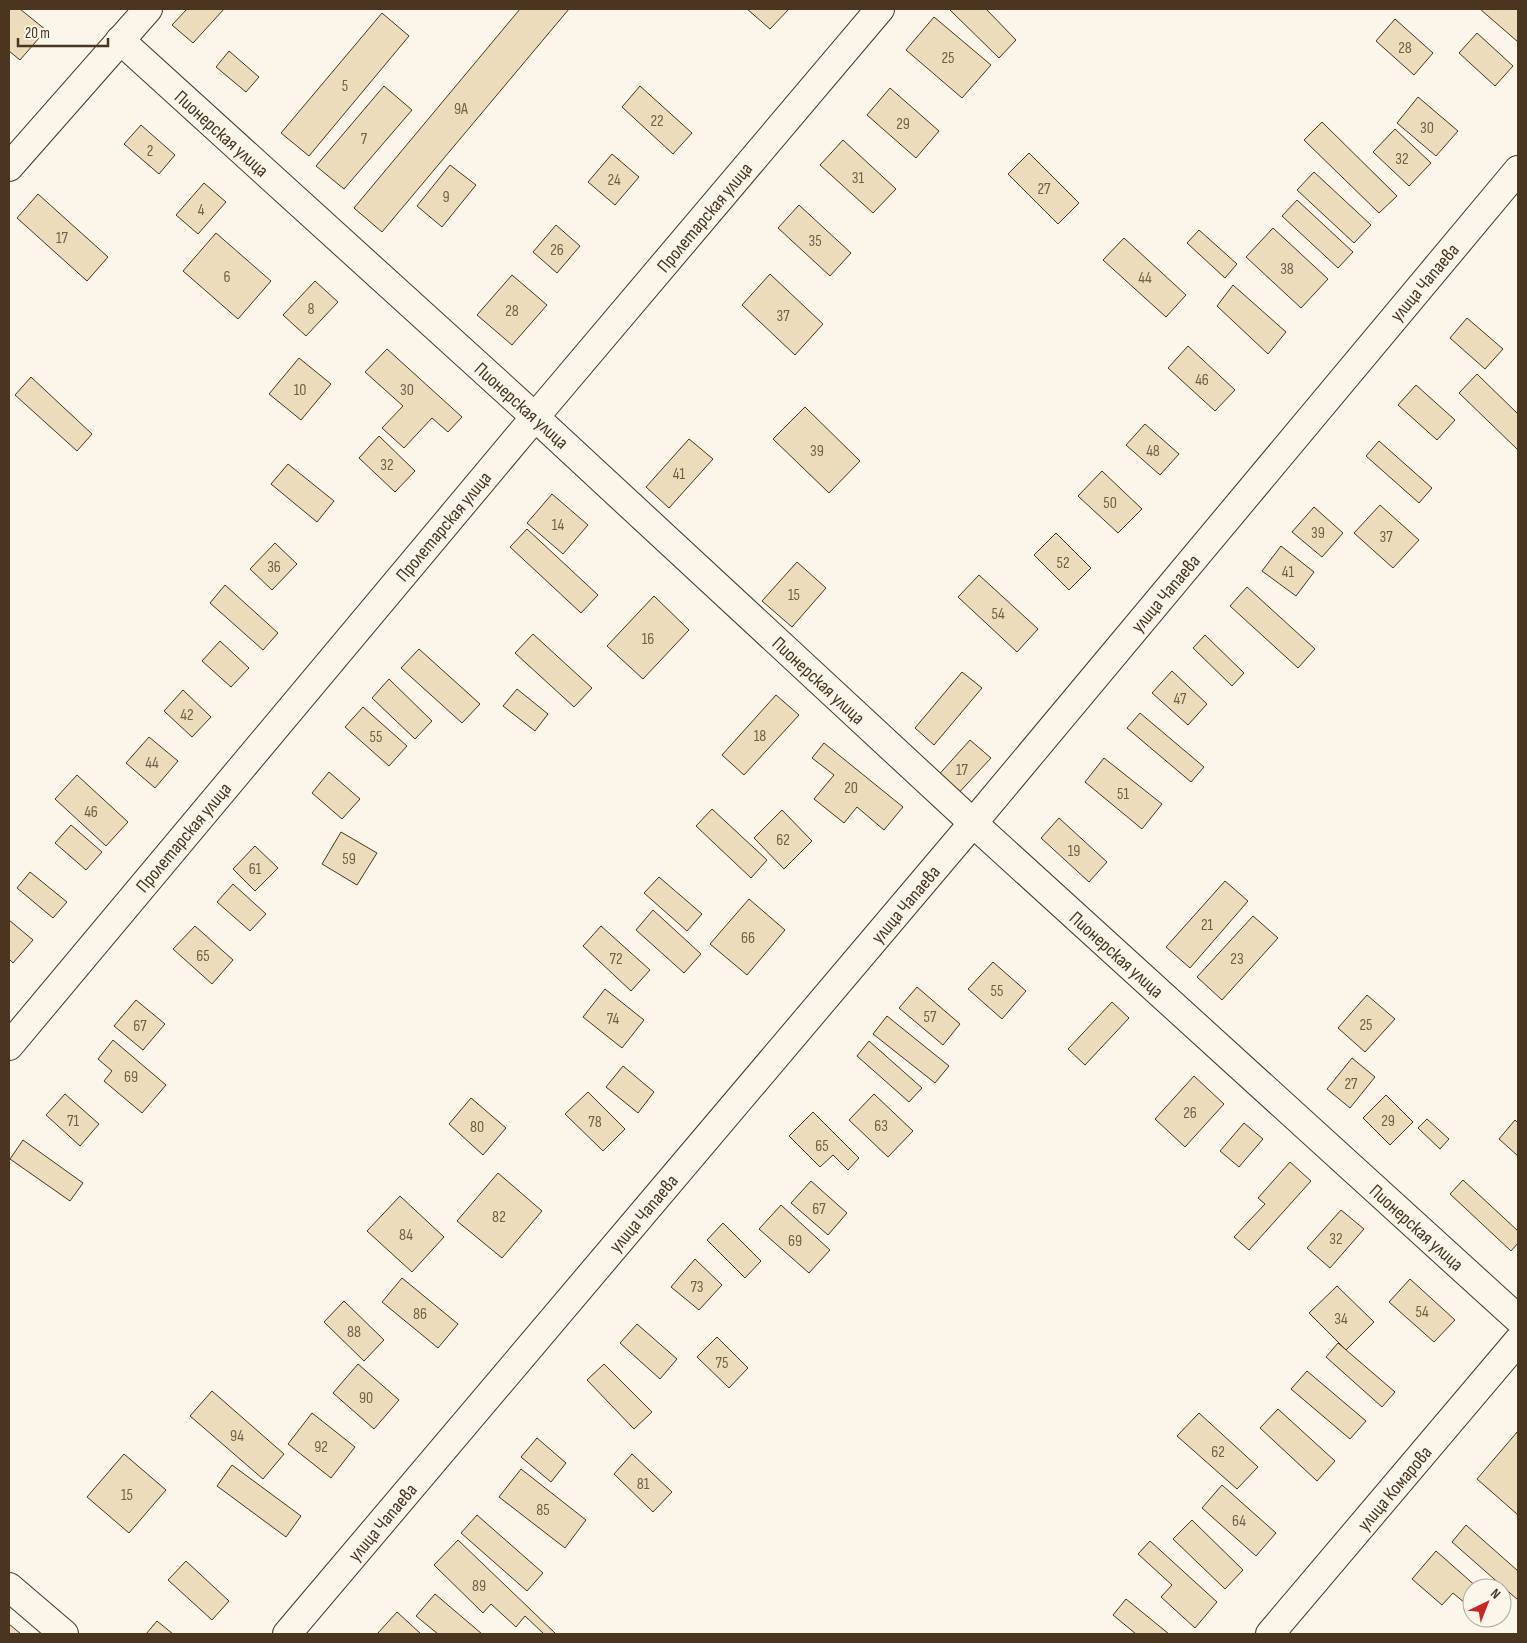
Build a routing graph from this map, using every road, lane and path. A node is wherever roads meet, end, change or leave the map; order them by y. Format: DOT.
graph roads {
  1 [pos="148,9"];
  2 [pos="880,9"];
  3 [pos="120,40"];
  4 [pos="9,166"];
  5 [pos="1518,170"];
  6 [pos="535,417"];
  7 [pos="973,823"];
  8 [pos="9,1046"];
  9 [pos="1518,1319"];
  10 [pos="1518,1341"];
  11 [pos="9,1587"];
  12 [pos="64,1634"];
  13 [pos="287,1634"];
  14 [pos="1270,1634"];
  1 -- 3 [label="street"];
  2 -- 6 [label="street, Пролетарская улица"];
  3 -- 4 [label="street"];
  3 -- 6 [label="street, Пионерская улица"];
  5 -- 7 [label="street, улица Чапаева"];
  6 -- 7 [label="street, Пионерская улица"];
  6 -- 8 [label="street, Пролетарская улица"];
  7 -- 9 [label="street, Пионерская улица"];
  7 -- 13 [label="street, улица Чапаева"];
  10 -- 14 [label="street, улица Комарова"];
  11 -- 12 [label="street"];
}
